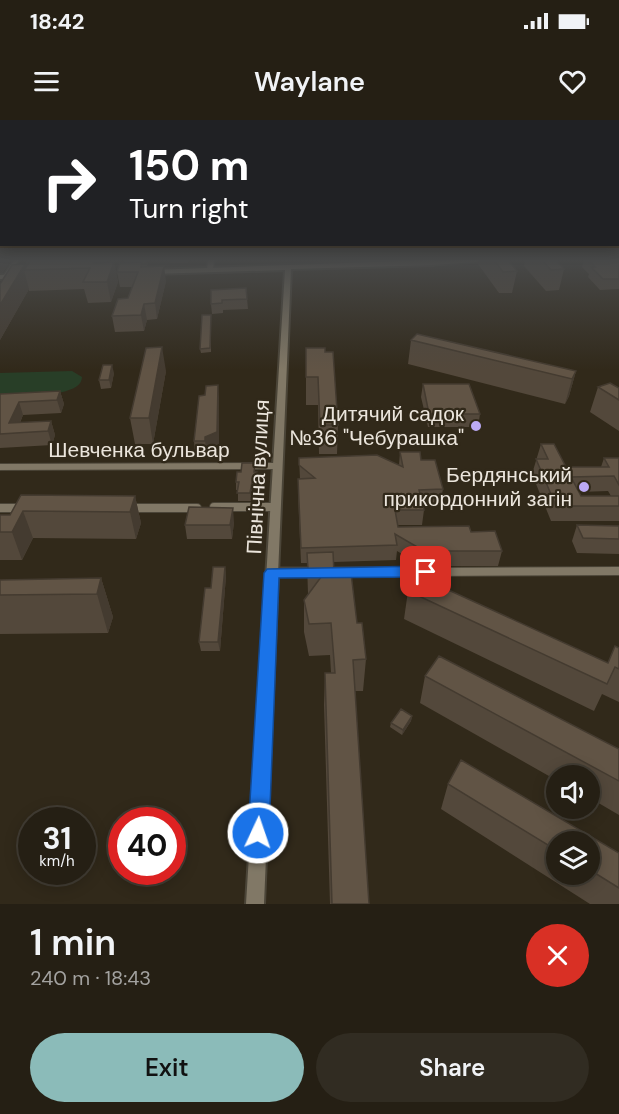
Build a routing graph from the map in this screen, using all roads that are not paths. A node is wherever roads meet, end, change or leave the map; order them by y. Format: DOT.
graph roads {
  1 [pos="287,297"];
  2 [pos="0,466"];
  3 [pos="278,466"];
  4 [pos="275,507"];
  5 [pos="0,508"];
  6 [pos="34,508"];
  7 [pos="119,508"];
  8 [pos="619,571"];
  9 [pos="426,572"];
  10 [pos="272,573"];
  11 [pos="255,904"];
  1 -- 3 [label="street, Північна вулиця"];
  2 -- 3 [label="street, Шевченка бульвар"];
  3 -- 4 [label="street, Північна вулиця"];
  4 -- 7 [label="street"];
  4 -- 10 [label="street, Північна вулиця"];
  5 -- 6 [label="street"];
  8 -- 9 [label="street"];
  9 -- 10 [label="street"];
  10 -- 11 [label="street, Північна вулиця"];
}
